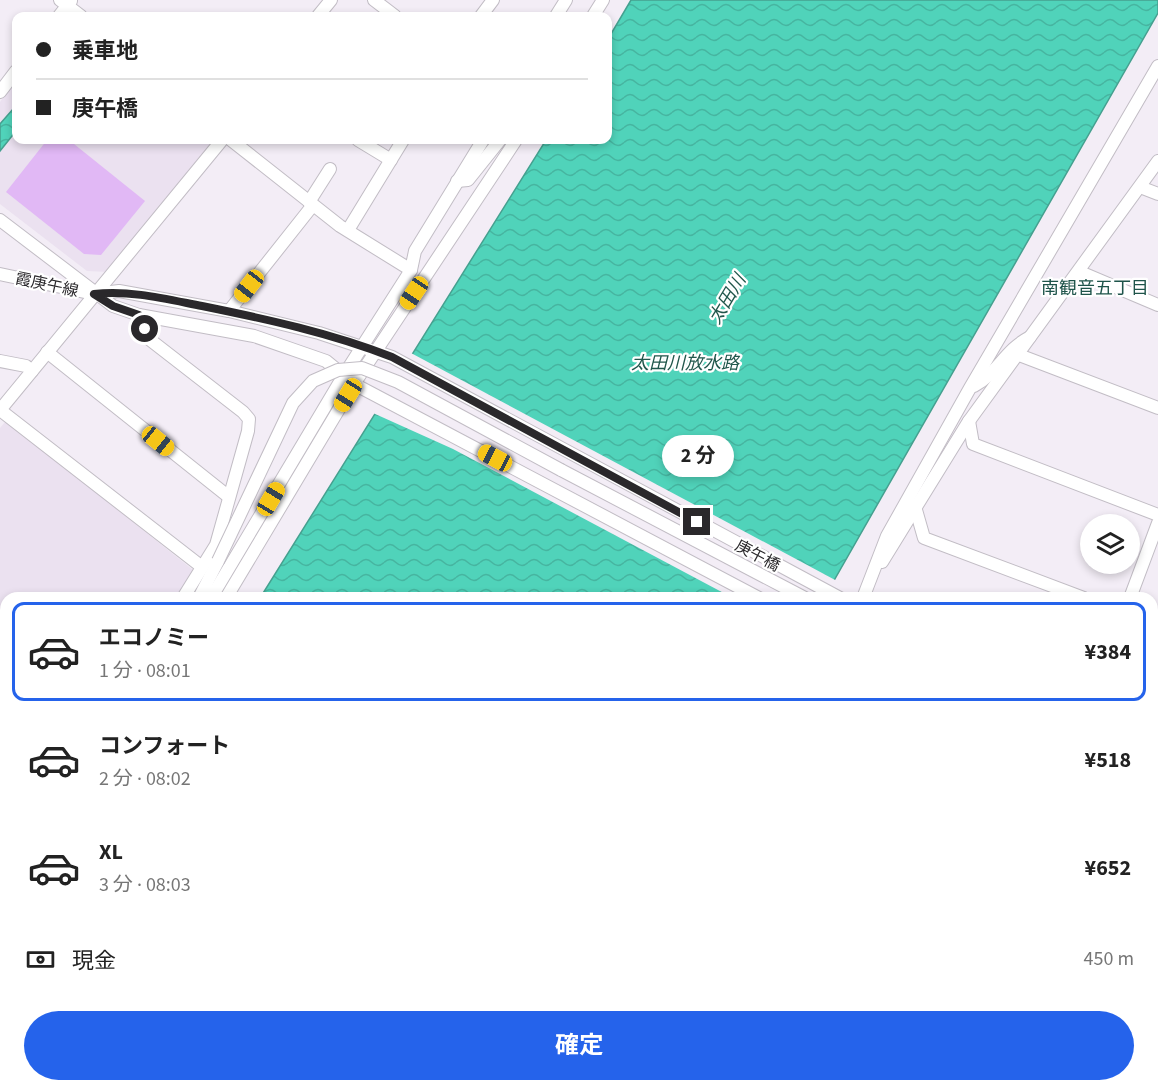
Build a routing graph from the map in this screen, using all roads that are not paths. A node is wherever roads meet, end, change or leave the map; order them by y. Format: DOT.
graph roads {
  1 [pos="331,0"];
  2 [pos="374,0"];
  3 [pos="321,12"];
  4 [pos="390,12"];
  5 [pos="1158,66"];
  6 [pos="12,76"];
  7 [pos="0,92"];
  8 [pos="219,144"];
  9 [pos="236,144"];
  10 [pos="365,144"];
  11 [pos="401,144"];
  12 [pos="480,144"];
  13 [pos="497,144"];
  14 [pos="513,144"];
  15 [pos="391,160"];
  16 [pos="1158,161"];
  17 [pos="330,169"];
  18 [pos="457,181"];
  19 [pos="1140,187"];
  20 [pos="1158,194"];
  21 [pos="311,204"];
  22 [pos="0,220"];
  23 [pos="348,230"];
  24 [pos="411,270"];
  25 [pos="1080,272"];
  26 [pos="0,274"];
  27 [pos="94,294"];
  28 [pos="1158,305"];
  29 [pos="229,311"];
  30 [pos="139,315"];
  31 [pos="1033,335"];
  32 [pos="364,346"];
  33 [pos="376,351"];
  34 [pos="47,352"];
  35 [pos="1019,355"];
  36 [pos="0,361"];
  37 [pos="32,371"];
  38 [pos="344,375"];
  39 [pos="354,384"];
  40 [pos="970,388"];
  41 [pos="1158,408"];
  42 [pos="0,410"];
  43 [pos="969,421"];
  44 [pos="229,497"];
  45 [pos="916,510"];
  46 [pos="1158,515"];
  47 [pos="1158,523"];
  48 [pos="202,567"];
  49 [pos="874,573"];
  50 [pos="187,592"];
  51 [pos="202,592"];
  52 [pos="215,592"];
  53 [pos="230,592"];
  54 [pos="748,592"];
  55 [pos="794,592"];
  56 [pos="829,592"];
  57 [pos="866,592"];
  58 [pos="1067,592"];
  59 [pos="1132,592"];
  1 -- 3 [label="street"];
  2 -- 4 [label="street"];
  5 -- 40 [label="street"];
  6 -- 7 [label="street"];
  8 -- 27 [label="street"];
  9 -- 21 [label="street"];
  10 -- 15 [label="street"];
  11 -- 15 [label="street"];
  12 -- 18 [label="street"];
  13 -- 18 [label="street"];
  14 -- 33 [label="street"];
  15 -- 23 [label="street"];
  16 -- 19 [label="street"];
  17 -- 21 [label="street"];
  18 -- 24 [label="street"];
  19 -- 20 [label="street"];
  19 -- 25 [label="street"];
  21 -- 23 [label="street"];
  21 -- 29 [label="street"];
  22 -- 27 [label="street"];
  23 -- 24 [label="street"];
  24 -- 32 [label="street"];
  25 -- 28 [label="street"];
  25 -- 31 [label="street"];
  26 -- 27 [label="street, 霞庚午線"];
  27 -- 29 [label="street, 庚午橋"];
  27 -- 30 [label="street"];
  27 -- 34 [label="street"];
  29 -- 32 [label="street, 庚午橋"];
  30 -- 38 [label="street"];
  30 -- 44 [label="street"];
  31 -- 35 [label="street"];
  31 -- 40 [label="street"];
  32 -- 33 [label="street, 庚午橋"];
  32 -- 38 [label="street"];
  33 -- 38 [label="street"];
  33 -- 39 [label="street"];
  33 -- 56 [label="street, 庚午橋"];
  34 -- 37 [label="street"];
  34 -- 44 [label="street"];
  35 -- 41 [label="street"];
  35 -- 43 [label="street"];
  36 -- 37 [label="street"];
  37 -- 42 [label="street"];
  38 -- 39 [label="street"];
  38 -- 52 [label="street"];
  39 -- 53 [label="street"];
  39 -- 54 [label="street"];
  40 -- 49 [label="street"];
  42 -- 48 [label="street"];
  43 -- 45 [label="street"];
  43 -- 46 [label="street"];
  44 -- 48 [label="street"];
  45 -- 49 [label="street"];
  45 -- 58 [label="street"];
  47 -- 59 [label="street"];
  48 -- 50 [label="street"];
  49 -- 57 [label="street"];
  51 -- 55 [label="street, bridge"];
}
